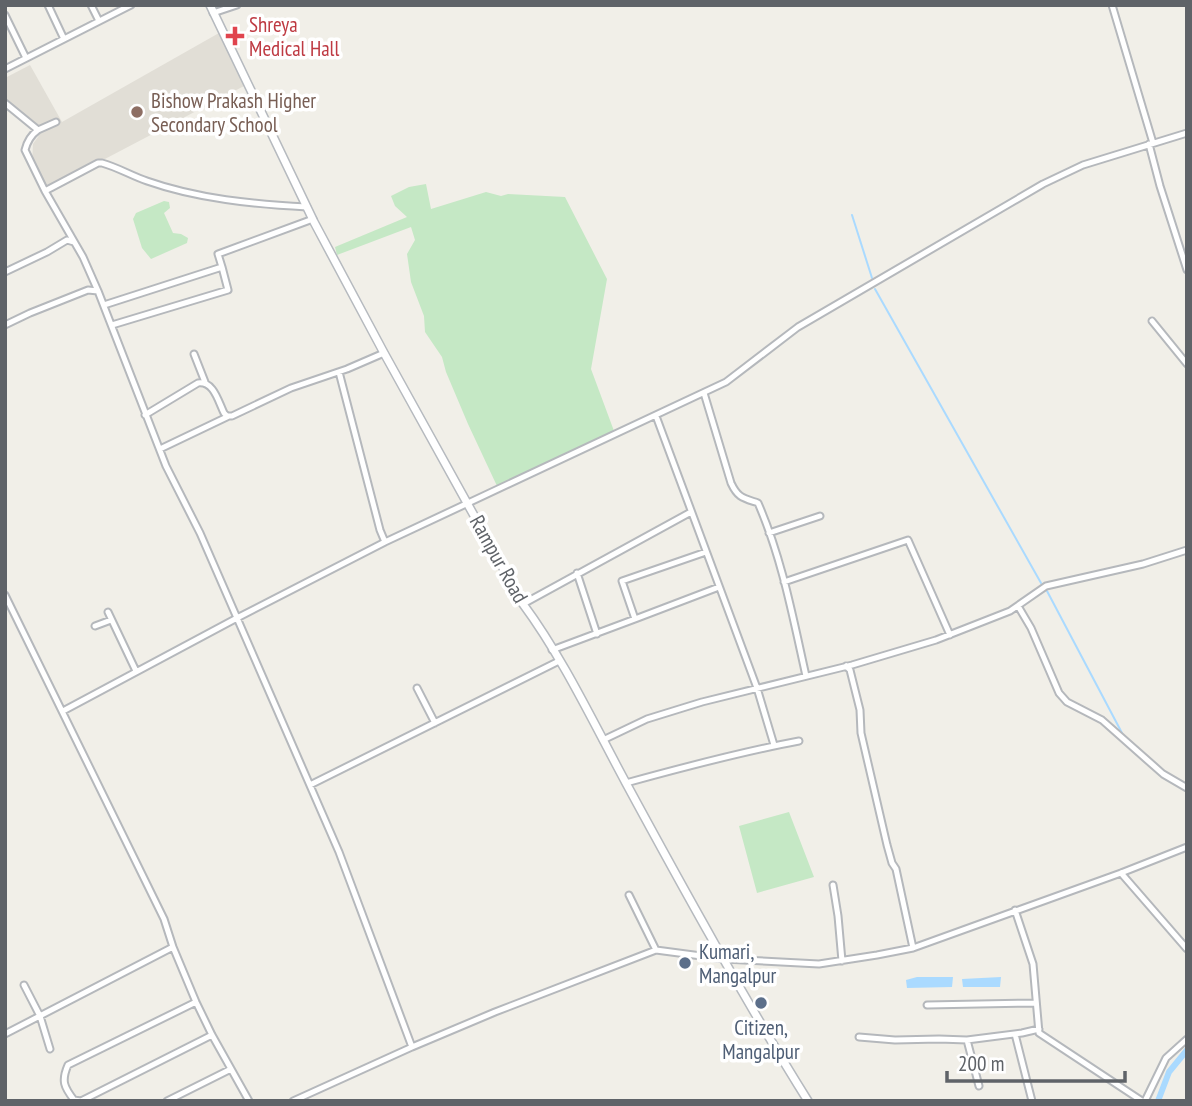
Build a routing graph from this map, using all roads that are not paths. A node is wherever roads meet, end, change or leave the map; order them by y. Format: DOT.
graph roads {
  1 [pos="48,5"];
  2 [pos="91,5"];
  3 [pos="131,5"];
  4 [pos="237,5"];
  5 [pos="1112,5"];
  6 [pos="212,9"];
  7 [pos="5,15"];
  8 [pos="99,21"];
  9 [pos="64,39"];
  10 [pos="26,58"];
  11 [pos="5,69"];
  12 [pos="5,103"];
  13 [pos="56,122"];
  14 [pos="38,130"];
  15 [pos="1187,133"];
  16 [pos="1151,144"];
  17 [pos="45,191"];
  18 [pos="307,207"];
  19 [pos="313,219"];
  20 [pos="64,227"];
  21 [pos="74,242"];
  22 [pos="60,243"];
  23 [pos="222,267"];
  24 [pos="1187,270"];
  25 [pos="5,272"];
  26 [pos="98,291"];
  27 [pos="104,305"];
  28 [pos="1152,321"];
  29 [pos="5,325"];
  30 [pos="112,325"];
  31 [pos="384,353"];
  32 [pos="194,354"];
  33 [pos="1187,364"];
  34 [pos="339,372"];
  35 [pos="205,382"];
  36 [pos="704,393"];
  37 [pos="145,415"];
  38 [pos="229,416"];
  39 [pos="656,416"];
  40 [pos="160,449"];
  41 [pos="468,505"];
  42 [pos="691,512"];
  43 [pos="820,516"];
  44 [pos="769,533"];
  45 [pos="385,542"];
  46 [pos="1187,550"];
  47 [pos="706,552"];
  48 [pos="577,573"];
  49 [pos="784,582"];
  50 [pos="719,587"];
  51 [pos="5,595"];
  52 [pos="523,604"];
  53 [pos="1018,606"];
  54 [pos="108,612"];
  55 [pos="237,618"];
  56 [pos="635,619"];
  57 [pos="111,620"];
  58 [pos="95,626"];
  59 [pos="597,634"];
  60 [pos="950,635"];
  61 [pos="552,650"];
  62 [pos="559,661"];
  63 [pos="846,666"];
  64 [pos="136,671"];
  65 [pos="806,676"];
  66 [pos="417,688"];
  67 [pos="757,688"];
  68 [pos="63,711"];
  69 [pos="435,723"];
  70 [pos="603,740"];
  71 [pos="799,741"];
  72 [pos="774,745"];
  73 [pos="626,783"];
  74 [pos="310,785"];
  75 [pos="1187,788"];
  76 [pos="1187,847"];
  77 [pos="1121,873"];
  78 [pos="833,885"];
  79 [pos="629,895"];
  80 [pos="1015,911"];
  81 [pos="173,947"];
  82 [pos="913,948"];
  83 [pos="1187,949"];
  84 [pos="656,950"];
  85 [pos="724,959"];
  86 [pos="842,961"];
  87 [pos="24,985"];
  88 [pos="196,1002"];
  89 [pos="1035,1003"];
  90 [pos="927,1005"];
  91 [pos="40,1016"];
  92 [pos="1039,1028"];
  93 [pos="5,1034"];
  94 [pos="1015,1034"];
  95 [pos="212,1035"];
  96 [pos="859,1037"];
  97 [pos="1187,1039"];
  98 [pos="967,1040"];
  99 [pos="412,1047"];
  100 [pos="50,1049"];
  101 [pos="231,1069"];
  102 [pos="979,1086"];
  103 [pos="81,1101"];
  104 [pos="167,1101"];
  105 [pos="248,1101"];
  106 [pos="293,1101"];
  107 [pos="808,1101"];
  108 [pos="1032,1101"];
  109 [pos="1144,1101"];
  1 -- 9 [label="street"];
  2 -- 8 [label="street"];
  3 -- 8 [label="street"];
  4 -- 6 [label="street"];
  5 -- 16 [label="street"];
  6 -- 18 [label="main road, Rampur Road"];
  7 -- 10 [label="street"];
  8 -- 9 [label="street"];
  9 -- 10 [label="street"];
  10 -- 11 [label="street"];
  12 -- 14 [label="street"];
  13 -- 14 [label="street"];
  14 -- 17 [label="street"];
  15 -- 16 [label="street"];
  16 -- 24 [label="street"];
  16 -- 36 [label="street"];
  17 -- 18 [label="street"];
  17 -- 20 [label="street"];
  18 -- 19 [label="main road, Rampur Road"];
  19 -- 23 [label="street"];
  19 -- 31 [label="main road, Rampur Road"];
  20 -- 21 [label="street"];
  20 -- 22 [label="street"];
  21 -- 22 [label="street"];
  21 -- 26 [label="street"];
  22 -- 25 [label="street"];
  23 -- 27 [label="street"];
  23 -- 30 [label="street"];
  26 -- 27 [label="street"];
  26 -- 29 [label="street"];
  27 -- 30 [label="street"];
  28 -- 33 [label="street"];
  30 -- 37 [label="street"];
  31 -- 34 [label="street"];
  31 -- 41 [label="main road, Rampur Road"];
  32 -- 35 [label="street"];
  34 -- 38 [label="street"];
  34 -- 45 [label="street"];
  35 -- 37 [label="street"];
  35 -- 38 [label="street"];
  36 -- 39 [label="street"];
  36 -- 44 [label="street"];
  37 -- 40 [label="street"];
  38 -- 40 [label="street"];
  39 -- 41 [label="street"];
  39 -- 42 [label="street"];
  40 -- 55 [label="street"];
  41 -- 45 [label="street"];
  41 -- 52 [label="main road, Rampur Road"];
  42 -- 47 [label="street"];
  42 -- 48 [label="street"];
  43 -- 44 [label="street"];
  44 -- 49 [label="street"];
  45 -- 55 [label="street"];
  46 -- 53 [label="street"];
  47 -- 50 [label="street"];
  47 -- 56 [label="street"];
  48 -- 52 [label="street"];
  48 -- 59 [label="street"];
  49 -- 60 [label="street"];
  49 -- 65 [label="street"];
  50 -- 56 [label="street"];
  50 -- 67 [label="street"];
  51 -- 68 [label="street"];
  52 -- 61 [label="main road, Rampur Road"];
  53 -- 60 [label="street"];
  53 -- 75 [label="street"];
  54 -- 57 [label="street"];
  55 -- 64 [label="street"];
  55 -- 74 [label="street"];
  56 -- 59 [label="street"];
  57 -- 58 [label="street"];
  57 -- 64 [label="street"];
  59 -- 61 [label="street"];
  60 -- 63 [label="street"];
  61 -- 62 [label="main road, Rampur Road"];
  62 -- 69 [label="street"];
  62 -- 70 [label="main road, Rampur Road"];
  63 -- 65 [label="street"];
  63 -- 82 [label="street"];
  64 -- 68 [label="street"];
  65 -- 67 [label="street"];
  66 -- 69 [label="street"];
  67 -- 70 [label="street"];
  67 -- 72 [label="street"];
  68 -- 81 [label="street"];
  69 -- 74 [label="street"];
  70 -- 73 [label="main road, Rampur Road"];
  71 -- 72 [label="street"];
  72 -- 73 [label="street"];
  73 -- 85 [label="main road, Rampur Road"];
  74 -- 99 [label="street"];
  76 -- 77 [label="street"];
  77 -- 80 [label="street"];
  77 -- 83 [label="street"];
  78 -- 86 [label="street"];
  79 -- 84 [label="street"];
  80 -- 82 [label="street"];
  80 -- 89 [label="street"];
  81 -- 88 [label="street"];
  81 -- 91 [label="street"];
  82 -- 86 [label="street"];
  84 -- 85 [label="street"];
  84 -- 99 [label="street"];
  85 -- 86 [label="street"];
  85 -- 107 [label="main road, Rampur Road"];
  87 -- 91 [label="street"];
  88 -- 95 [label="street"];
  88 -- 103 [label="street"];
  89 -- 90 [label="street"];
  89 -- 92 [label="street"];
  91 -- 93 [label="street"];
  91 -- 100 [label="street"];
  92 -- 94 [label="street"];
  92 -- 109 [label="street"];
  94 -- 98 [label="street"];
  94 -- 108 [label="street"];
  95 -- 101 [label="street"];
  95 -- 103 [label="street"];
  96 -- 98 [label="street"];
  97 -- 109 [label="street"];
  98 -- 102 [label="street"];
  99 -- 106 [label="street"];
  101 -- 104 [label="street"];
  101 -- 105 [label="street"];
}
